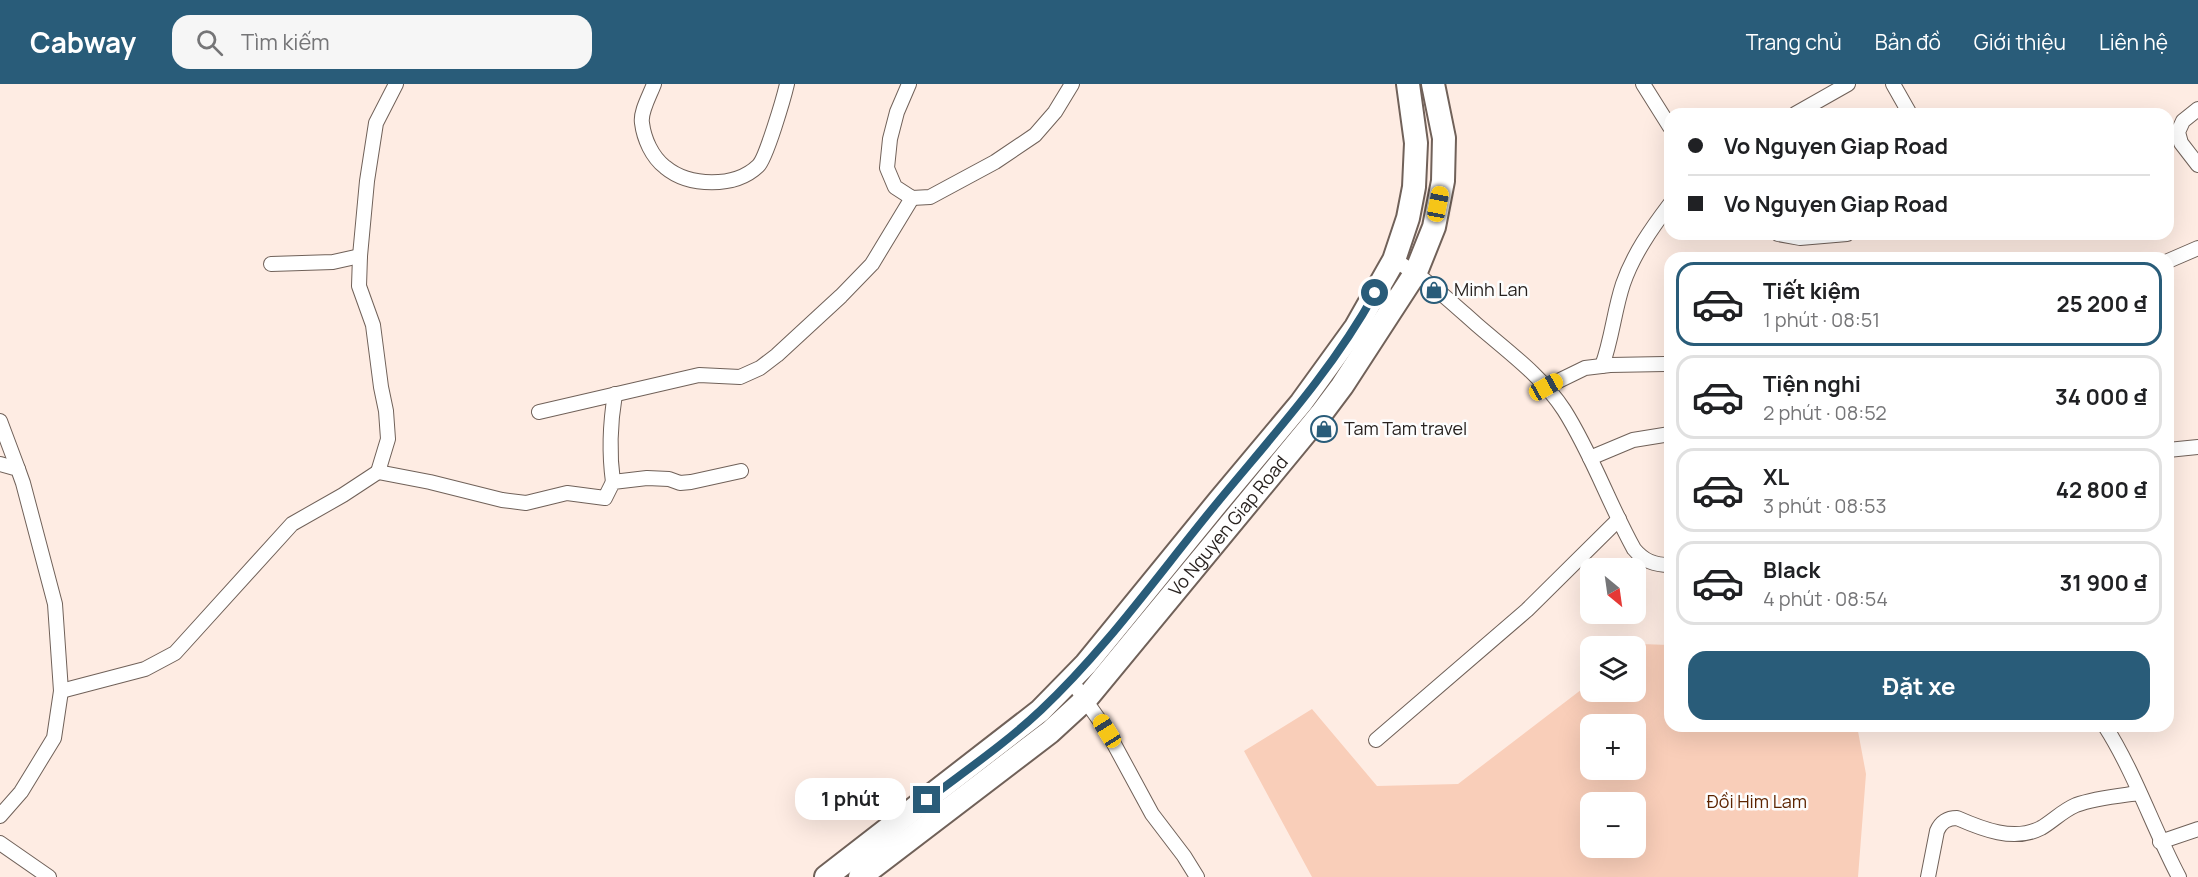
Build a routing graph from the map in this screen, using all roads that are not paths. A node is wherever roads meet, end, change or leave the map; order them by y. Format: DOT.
graph roads {
  1 [pos="396,84"];
  2 [pos="654,84"];
  3 [pos="787,84"];
  4 [pos="909,84"];
  5 [pos="1072,84"];
  6 [pos="1408,84"];
  7 [pos="1433,84"];
  8 [pos="1643,84"];
  9 [pos="1848,84"];
  10 [pos="1893,84"];
  11 [pos="1806,108"];
  12 [pos="1907,108"];
  13 [pos="2198,109"];
  14 [pos="1664,117"];
  15 [pos="2198,165"];
  16 [pos="912,198"];
  17 [pos="1664,212"];
  18 [pos="2198,248"];
  19 [pos="360,256"];
  20 [pos="2174,258"];
  21 [pos="1394,260"];
  22 [pos="271,264"];
  23 [pos="1416,273"];
  24 [pos="1664,364"];
  25 [pos="1602,366"];
  26 [pos="1546,387"];
  27 [pos="615,394"];
  28 [pos="539,412"];
  29 [pos="0,421"];
  30 [pos="1664,435"];
  31 [pos="2198,447"];
  32 [pos="2174,449"];
  33 [pos="1590,458"];
  34 [pos="0,464"];
  35 [pos="18,469"];
  36 [pos="741,471"];
  37 [pos="378,472"];
  38 [pos="613,482"];
  39 [pos="1619,519"];
  40 [pos="1664,565"];
  41 [pos="1071,680"];
  42 [pos="61,691"];
  43 [pos="1086,699"];
  44 [pos="2109,732"];
  45 [pos="1376,740"];
  46 [pos="2139,793"];
  47 [pos="0,816"];
  48 [pos="2198,829"];
  49 [pos="2160,842"];
  50 [pos="0,843"];
  51 [pos="49,877"];
  52 [pos="826,877"];
  53 [pos="860,877"];
  54 [pos="1197,877"];
  55 [pos="1928,877"];
  56 [pos="2179,877"];
  1 -- 19 [label="street"];
  2 -- 3 [label="street"];
  4 -- 16 [label="street"];
  5 -- 16 [label="street"];
  6 -- 21 [label="highway, Vo Nguyen Giap Road"];
  7 -- 23 [label="highway, Vo Nguyen Giap Road"];
  8 -- 14 [label="street"];
  9 -- 11 [label="street"];
  10 -- 12 [label="street"];
  13 -- 15 [label="street"];
  16 -- 27 [label="street"];
  17 -- 25 [label="street"];
  18 -- 20 [label="street"];
  19 -- 22 [label="street"];
  19 -- 37 [label="street"];
  21 -- 23 [label="street"];
  21 -- 41 [label="highway, Vo Nguyen Giap Road"];
  23 -- 26 [label="street"];
  23 -- 43 [label="highway, Vo Nguyen Giap Road"];
  24 -- 25 [label="street"];
  25 -- 26 [label="street"];
  26 -- 33 [label="street"];
  27 -- 28 [label="street"];
  27 -- 38 [label="street"];
  29 -- 35 [label="street"];
  30 -- 33 [label="street"];
  31 -- 32 [label="street"];
  33 -- 39 [label="street"];
  34 -- 35 [label="street"];
  35 -- 42 [label="street"];
  36 -- 38 [label="street"];
  37 -- 38 [label="street"];
  37 -- 42 [label="street"];
  39 -- 40 [label="street"];
  39 -- 45 [label="street"];
  41 -- 43 [label="street"];
  41 -- 52 [label="highway, Vo Nguyen Giap Road"];
  42 -- 47 [label="street"];
  43 -- 53 [label="highway, Vo Nguyen Giap Road"];
  43 -- 54 [label="street"];
  44 -- 46 [label="street"];
  46 -- 49 [label="street"];
  46 -- 55 [label="street"];
  48 -- 49 [label="street"];
  49 -- 56 [label="street"];
  50 -- 51 [label="street"];
}
